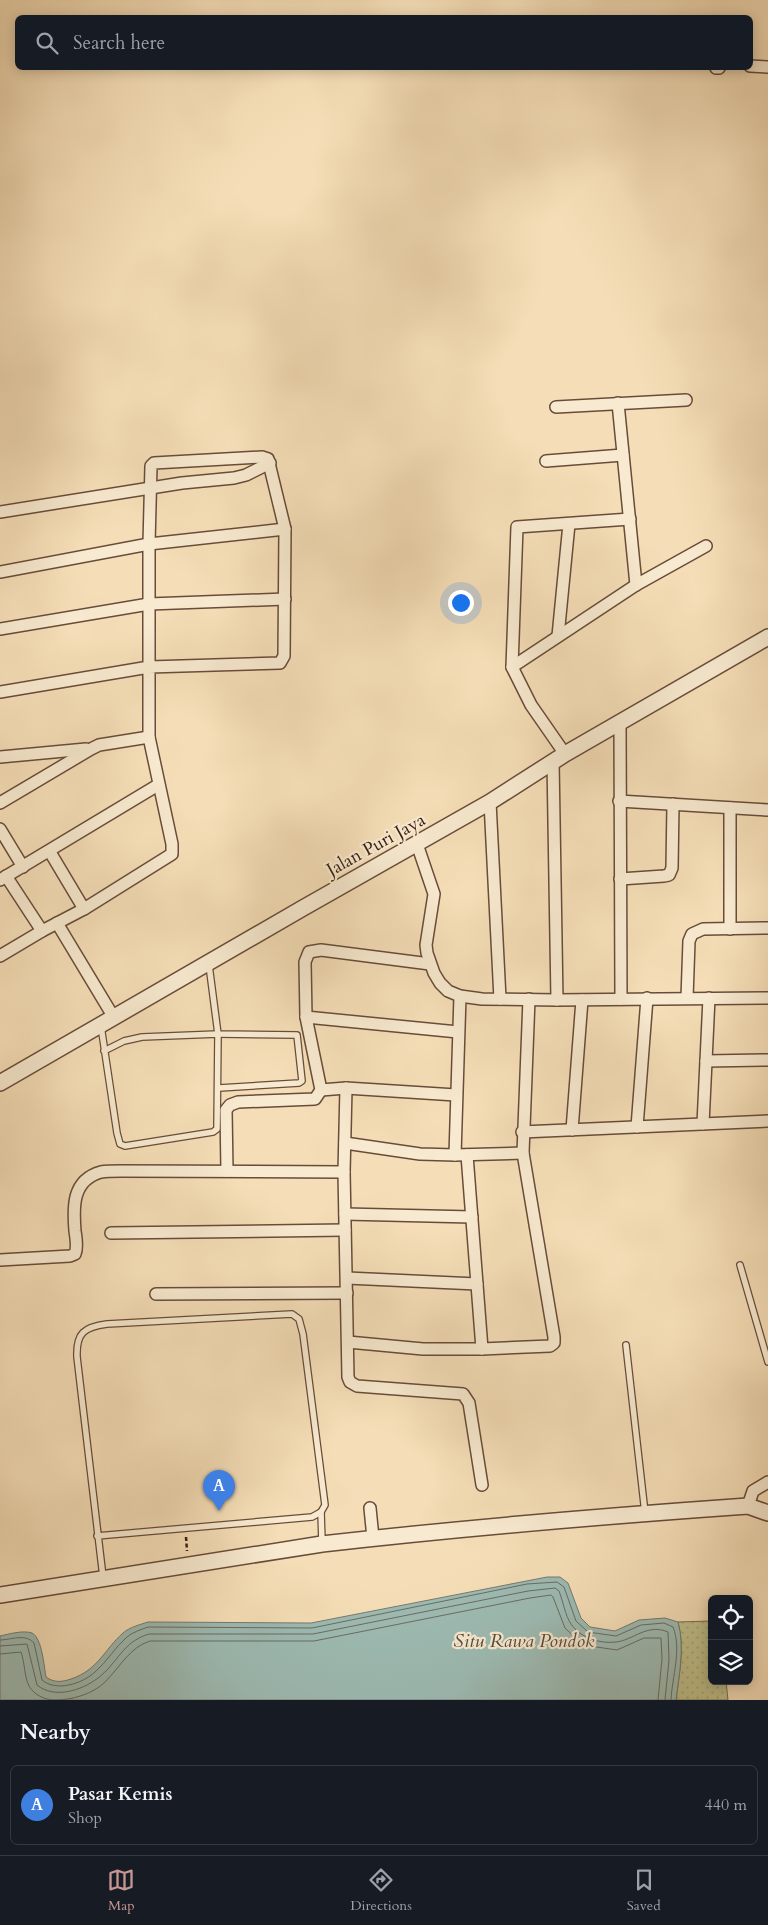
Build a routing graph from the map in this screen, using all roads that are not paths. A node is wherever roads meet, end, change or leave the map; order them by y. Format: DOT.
graph roads {
  1 [pos="753,66"];
  2 [pos="768,67"];
  3 [pos="686,400"];
  4 [pos="618,403"];
  5 [pos="556,406"];
  6 [pos="623,455"];
  7 [pos="546,461"];
  8 [pos="270,462"];
  9 [pos="150,488"];
  10 [pos="0,512"];
  11 [pos="630,519"];
  12 [pos="568,524"];
  13 [pos="285,529"];
  14 [pos="149,544"];
  15 [pos="706,546"];
  16 [pos="0,572"];
  17 [pos="636,584"];
  18 [pos="286,599"];
  19 [pos="149,604"];
  20 [pos="0,629"];
  21 [pos="558,636"];
  22 [pos="768,637"];
  23 [pos="149,667"];
  24 [pos="512,667"];
  25 [pos="0,692"];
  26 [pos="620,723"];
  27 [pos="149,737"];
  28 [pos="90,749"];
  29 [pos="0,757"];
  30 [pos="559,758"];
  31 [pos="158,785"];
  32 [pos="619,801"];
  33 [pos="490,802"];
  34 [pos="0,803"];
  35 [pos="672,804"];
  36 [pos="730,808"];
  37 [pos="768,810"];
  38 [pos="0,829"];
  39 [pos="417,844"];
  40 [pos="50,852"];
  41 [pos="23,867"];
  42 [pos="3,878"];
  43 [pos="620,878"];
  44 [pos="84,909"];
  45 [pos="57,923"];
  46 [pos="768,928"];
  47 [pos="730,929"];
  48 [pos="42,931"];
  49 [pos="0,956"];
  50 [pos="209,963"];
  51 [pos="430,964"];
  52 [pos="460,996"];
  53 [pos="647,998"];
  54 [pos="687,998"];
  55 [pos="709,998"];
  56 [pos="768,998"];
  57 [pos="500,999"];
  58 [pos="529,999"];
  59 [pos="621,999"];
  60 [pos="557,1000"];
  61 [pos="582,1000"];
  62 [pos="306,1017"];
  63 [pos="107,1020"];
  64 [pos="458,1032"];
  65 [pos="218,1034"];
  66 [pos="104,1051"];
  67 [pos="768,1060"];
  68 [pos="706,1061"];
  69 [pos="0,1083"];
  70 [pos="218,1088"];
  71 [pos="346,1088"];
  72 [pos="321,1090"];
  73 [pos="456,1095"];
  74 [pos="768,1120"];
  75 [pos="703,1124"];
  76 [pos="637,1127"];
  77 [pos="572,1130"];
  78 [pos="522,1132"];
  79 [pos="345,1143"];
  80 [pos="522,1153"];
  81 [pos="455,1155"];
  82 [pos="467,1155"];
  83 [pos="227,1171"];
  84 [pos="344,1172"];
  85 [pos="345,1214"];
  86 [pos="472,1217"];
  87 [pos="345,1230"];
  88 [pos="111,1233"];
  89 [pos="0,1260"];
  90 [pos="740,1265"];
  91 [pos="347,1278"];
  92 [pos="477,1284"];
  93 [pos="347,1293"];
  94 [pos="156,1294"];
  95 [pos="348,1342"];
  96 [pos="626,1345"];
  97 [pos="482,1349"];
  98 [pos="768,1362"];
  99 [pos="768,1482"];
  100 [pos="482,1485"];
  101 [pos="748,1506"];
  102 [pos="370,1508"];
  103 [pos="321,1512"];
  104 [pos="645,1513"];
  105 [pos="768,1513"];
  106 [pos="97,1536"];
  107 [pos="373,1538"];
  108 [pos="322,1544"];
  109 [pos="103,1579"];
  110 [pos="0,1595"];
  1 -- 2 [label="street"];
  3 -- 4 [label="street"];
  4 -- 5 [label="street"];
  4 -- 6 [label="street"];
  6 -- 7 [label="street"];
  6 -- 11 [label="street"];
  8 -- 9 [label="street"];
  8 -- 9 [label="street"];
  8 -- 13 [label="street"];
  9 -- 10 [label="street"];
  9 -- 14 [label="street"];
  11 -- 12 [label="street"];
  11 -- 17 [label="street"];
  12 -- 21 [label="street"];
  12 -- 24 [label="street"];
  13 -- 14 [label="street"];
  13 -- 18 [label="street"];
  14 -- 16 [label="street"];
  14 -- 19 [label="street"];
  15 -- 17 [label="street"];
  17 -- 21 [label="street"];
  18 -- 19 [label="street"];
  18 -- 23 [label="street"];
  19 -- 20 [label="street"];
  19 -- 23 [label="street"];
  21 -- 24 [label="street"];
  22 -- 26 [label="street, Jalan Puri Jaya"];
  23 -- 25 [label="street"];
  23 -- 27 [label="street"];
  24 -- 30 [label="street"];
  26 -- 30 [label="street, Jalan Puri Jaya"];
  26 -- 32 [label="street"];
  27 -- 28 [label="street"];
  27 -- 31 [label="street"];
  28 -- 29 [label="street"];
  28 -- 34 [label="street"];
  30 -- 33 [label="street, Jalan Puri Jaya"];
  30 -- 60 [label="street"];
  31 -- 40 [label="street"];
  31 -- 44 [label="street"];
  32 -- 35 [label="street"];
  32 -- 43 [label="street"];
  33 -- 39 [label="street, Jalan Puri Jaya"];
  33 -- 57 [label="street"];
  35 -- 36 [label="street"];
  35 -- 43 [label="street"];
  36 -- 37 [label="street"];
  36 -- 47 [label="street"];
  38 -- 41 [label="street"];
  39 -- 50 [label="street, Jalan Puri Jaya"];
  39 -- 51 [label="street"];
  40 -- 41 [label="street"];
  40 -- 44 [label="street"];
  41 -- 42 [label="street"];
  42 -- 48 [label="street"];
  43 -- 59 [label="street"];
  44 -- 45 [label="street"];
  45 -- 48 [label="street"];
  45 -- 63 [label="street"];
  46 -- 47 [label="street"];
  47 -- 54 [label="street"];
  48 -- 49 [label="street"];
  50 -- 63 [label="street, Jalan Puri Jaya"];
  50 -- 65 [label="lane"];
  51 -- 52 [label="street"];
  51 -- 62 [label="street"];
  52 -- 57 [label="street"];
  52 -- 64 [label="street"];
  53 -- 54 [label="street"];
  53 -- 59 [label="street"];
  53 -- 76 [label="street"];
  54 -- 55 [label="street"];
  55 -- 56 [label="street"];
  55 -- 68 [label="street"];
  57 -- 58 [label="street"];
  58 -- 60 [label="street"];
  58 -- 78 [label="street"];
  59 -- 61 [label="street"];
  60 -- 61 [label="street"];
  61 -- 77 [label="street"];
  62 -- 64 [label="street"];
  62 -- 72 [label="street"];
  63 -- 66 [label="lane"];
  63 -- 69 [label="street, Jalan Puri Jaya"];
  64 -- 73 [label="street"];
  65 -- 66 [label="lane"];
  65 -- 70 [label="lane"];
  65 -- 70 [label="lane"];
  66 -- 70 [label="lane"];
  67 -- 68 [label="street"];
  68 -- 75 [label="street"];
  71 -- 72 [label="street"];
  71 -- 73 [label="street"];
  71 -- 79 [label="street"];
  72 -- 83 [label="street"];
  73 -- 81 [label="street"];
  74 -- 75 [label="street"];
  75 -- 76 [label="street"];
  76 -- 77 [label="street"];
  77 -- 78 [label="street"];
  78 -- 80 [label="street"];
  79 -- 81 [label="street"];
  79 -- 84 [label="street"];
  80 -- 82 [label="street"];
  80 -- 97 [label="street"];
  81 -- 82 [label="street"];
  82 -- 86 [label="street"];
  83 -- 84 [label="street"];
  83 -- 89 [label="street"];
  84 -- 85 [label="street"];
  85 -- 86 [label="street"];
  85 -- 87 [label="street"];
  86 -- 92 [label="street"];
  87 -- 88 [label="street"];
  87 -- 91 [label="street"];
  90 -- 98 [label="lane"];
  91 -- 92 [label="street"];
  91 -- 93 [label="street"];
  92 -- 97 [label="street"];
  93 -- 94 [label="street"];
  93 -- 95 [label="street"];
  95 -- 97 [label="street"];
  95 -- 100 [label="street"];
  96 -- 104 [label="lane"];
  99 -- 101 [label="street"];
  101 -- 104 [label="street"];
  101 -- 105 [label="street"];
  102 -- 107 [label="street"];
  103 -- 106 [label="lane"];
  103 -- 106 [label="lane"];
  103 -- 108 [label="lane"];
  104 -- 107 [label="street"];
  106 -- 109 [label="lane"];
  107 -- 108 [label="street"];
  108 -- 109 [label="street"];
  109 -- 110 [label="street"];
}
